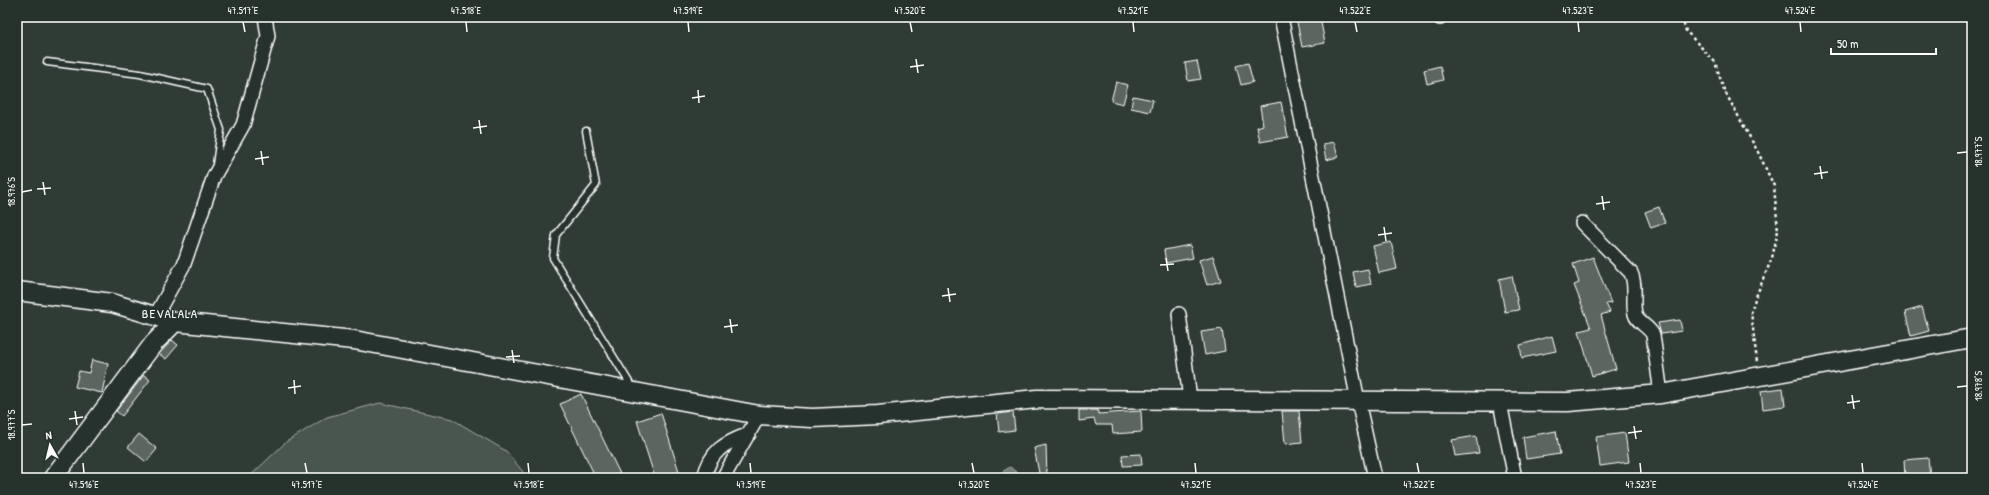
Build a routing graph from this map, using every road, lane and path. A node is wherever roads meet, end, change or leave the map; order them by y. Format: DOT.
graph roads {
  1 [pos="265,17"];
  2 [pos="1281,17"];
  3 [pos="1682,17"];
  4 [pos="47,62"];
  5 [pos="586,131"];
  6 [pos="214,176"];
  7 [pos="1582,223"];
  8 [pos="17,291"];
  9 [pos="1179,314"];
  10 [pos="156,315"];
  11 [pos="176,322"];
  12 [pos="1972,338"];
  13 [pos="1758,376"];
  14 [pos="636,392"];
  15 [pos="1661,394"];
  16 [pos="1190,399"];
  17 [pos="1358,401"];
  18 [pos="1500,403"];
  19 [pos="759,415"];
  20 [pos="749,434"];
  21 [pos="53,478"];
  22 [pos="704,478"];
  23 [pos="724,478"];
  24 [pos="1375,478"];
  25 [pos="1515,478"];
  1 -- 6 [label="street"];
  2 -- 17 [label="street"];
  3 -- 13 [label="path"];
  4 -- 6 [label="lane"];
  5 -- 14 [label="lane"];
  6 -- 10 [label="street"];
  7 -- 15 [label="street"];
  8 -- 10 [label="street"];
  9 -- 16 [label="street"];
  10 -- 11 [label="street"];
  11 -- 14 [label="street"];
  11 -- 21 [label="street"];
  12 -- 13 [label="street"];
  13 -- 15 [label="street"];
  14 -- 19 [label="street"];
  15 -- 18 [label="street"];
  16 -- 17 [label="street"];
  16 -- 19 [label="street"];
  17 -- 18 [label="street"];
  17 -- 24 [label="street"];
  18 -- 25 [label="street"];
  19 -- 20 [label="street"];
  20 -- 22 [label="street"];
  20 -- 23 [label="street"];
}
